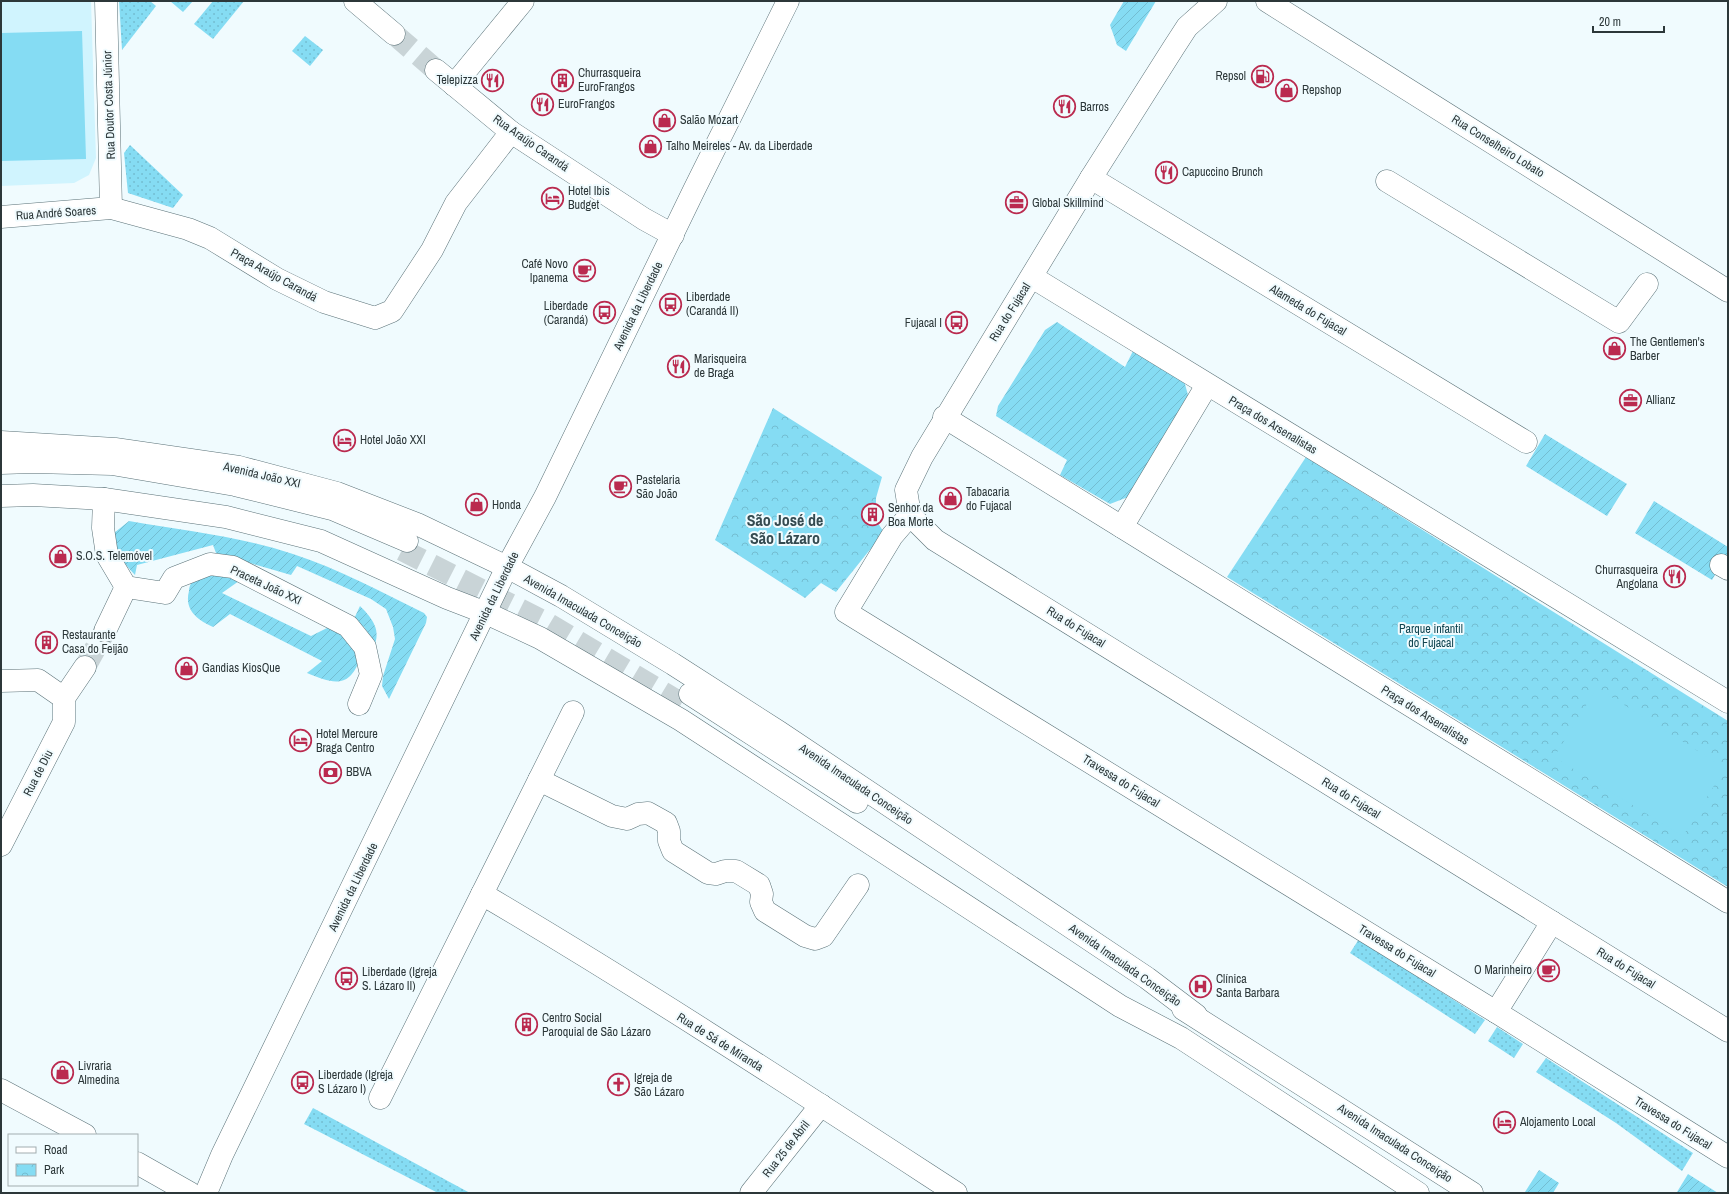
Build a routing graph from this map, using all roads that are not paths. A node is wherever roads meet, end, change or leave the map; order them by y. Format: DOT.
graph roads {
  1 [pos="106,1"];
  2 [pos="355,1"];
  3 [pos="523,1"];
  4 [pos="788,1"];
  5 [pos="1193,1"];
  6 [pos="1216,1"];
  7 [pos="1267,1"];
  8 [pos="1187,27"];
  9 [pos="394,34"];
  10 [pos="436,70"];
  11 [pos="454,85"];
  12 [pos="512,132"];
  13 [pos="1091,178"];
  14 [pos="1387,182"];
  15 [pos="111,208"];
  16 [pos="1,217"];
  17 [pos="673,235"];
  18 [pos="1032,276"];
  19 [pos="1646,284"];
  20 [pos="1728,291"];
  21 [pos="1207,384"];
  22 [pos="944,417"];
  23 [pos="1,442"];
  24 [pos="1526,442"];
  25 [pos="1,463"];
  26 [pos="1,476"];
  27 [pos="1,496"];
  28 [pos="104,499"];
  29 [pos="910,515"];
  30 [pos="1122,527"];
  31 [pos="507,567"];
  32 [pos="126,587"];
  33 [pos="486,613"];
  34 [pos="105,631"];
  35 [pos="85,666"];
  36 [pos="1,680"];
  37 [pos="64,698"];
  38 [pos="1728,702"];
  39 [pos="359,704"];
  40 [pos="573,712"];
  41 [pos="539,780"];
  42 [pos="1,845"];
  43 [pos="858,885"];
  44 [pos="482,894"];
  45 [pos="1728,902"];
  46 [pos="1552,922"];
  47 [pos="1496,1012"];
  48 [pos="1196,1015"];
  49 [pos="1728,1031"];
  50 [pos="1181,1038"];
  51 [pos="1,1090"];
  52 [pos="380,1098"];
  53 [pos="820,1105"];
  54 [pos="83,1134"];
  55 [pos="1728,1157"];
  56 [pos="138,1164"];
  57 [pos="190,1193"];
  58 [pos="206,1193"];
  59 [pos="751,1193"];
  60 [pos="956,1193"];
  61 [pos="1418,1193"];
  62 [pos="1472,1193"];
  1 -- 15 [label="main road, Rua Doutor Costa Júnior"];
  2 -- 9 [label="main road"];
  3 -- 11 [label="main road"];
  4 -- 17 [label="main road, Avenida da Liberdade"];
  5 -- 8 [label="main road"];
  6 -- 8 [label="main road"];
  7 -- 20 [label="main road, Rua Conselheiro Lobato"];
  8 -- 13 [label="main road, Rua do Fujacal"];
  10 -- 11 [label="main road, Rua Araújo Carandá"];
  11 -- 12 [label="main road, Rua Araújo Carandá"];
  12 -- 15 [label="main road, Praça Araújo Carandá"];
  12 -- 17 [label="main road, Rua Araújo Carandá"];
  13 -- 18 [label="main road, Rua do Fujacal"];
  13 -- 24 [label="main road, Alameda do Fujacal"];
  14 -- 19 [label="main road"];
  15 -- 16 [label="main road, Rua André Soares"];
  17 -- 31 [label="main road, Avenida da Liberdade"];
  18 -- 21 [label="main road, Praça dos Arsenalistas"];
  18 -- 22 [label="main road, Rua do Fujacal"];
  21 -- 30 [label="main road"];
  21 -- 38 [label="main road, Praça dos Arsenalistas"];
  22 -- 29 [label="main road, Rua do Fujacal"];
  22 -- 30 [label="main road, Praça dos Arsenalistas"];
  23 -- 31 [label="main road, Avenida João XXI"];
  25 -- 26 [label="main road, Avenida João XXI"];
  27 -- 28 [label="main road"];
  28 -- 32 [label="main road"];
  28 -- 33 [label="main road"];
  29 -- 46 [label="main road, Rua do Fujacal"];
  29 -- 47 [label="main road, Travessa do Fujacal"];
  30 -- 45 [label="main road, Praça dos Arsenalistas"];
  31 -- 33 [label="main road, Avenida da Liberdade"];
  31 -- 48 [label="main road, Avenida Imaculada Conceição"];
  32 -- 34 [label="main road"];
  32 -- 39 [label="main road, Praceta João XXI"];
  33 -- 50 [label="main road, Avenida Imaculada Conceição"];
  33 -- 58 [label="main road, Avenida da Liberdade"];
  35 -- 37 [label="main road"];
  36 -- 37 [label="main road"];
  37 -- 42 [label="main road, Rua de Diu"];
  40 -- 41 [label="main road"];
  41 -- 43 [label="main road"];
  41 -- 44 [label="main road"];
  44 -- 52 [label="main road"];
  44 -- 53 [label="main road, Rua de Sá de Miranda"];
  46 -- 47 [label="main road"];
  46 -- 49 [label="main road, Rua do Fujacal"];
  47 -- 55 [label="main road, Travessa do Fujacal"];
  48 -- 50 [label="main road, Avenida Imaculada Conceição"];
  48 -- 62 [label="main road, Avenida Imaculada Conceição"];
  50 -- 61 [label="main road, Avenida Imaculada Conceição"];
  51 -- 54 [label="main road"];
  53 -- 59 [label="main road, Rua 25 de Abril"];
  53 -- 60 [label="main road, Rua de Sá de Miranda"];
  56 -- 57 [label="main road"];
}
